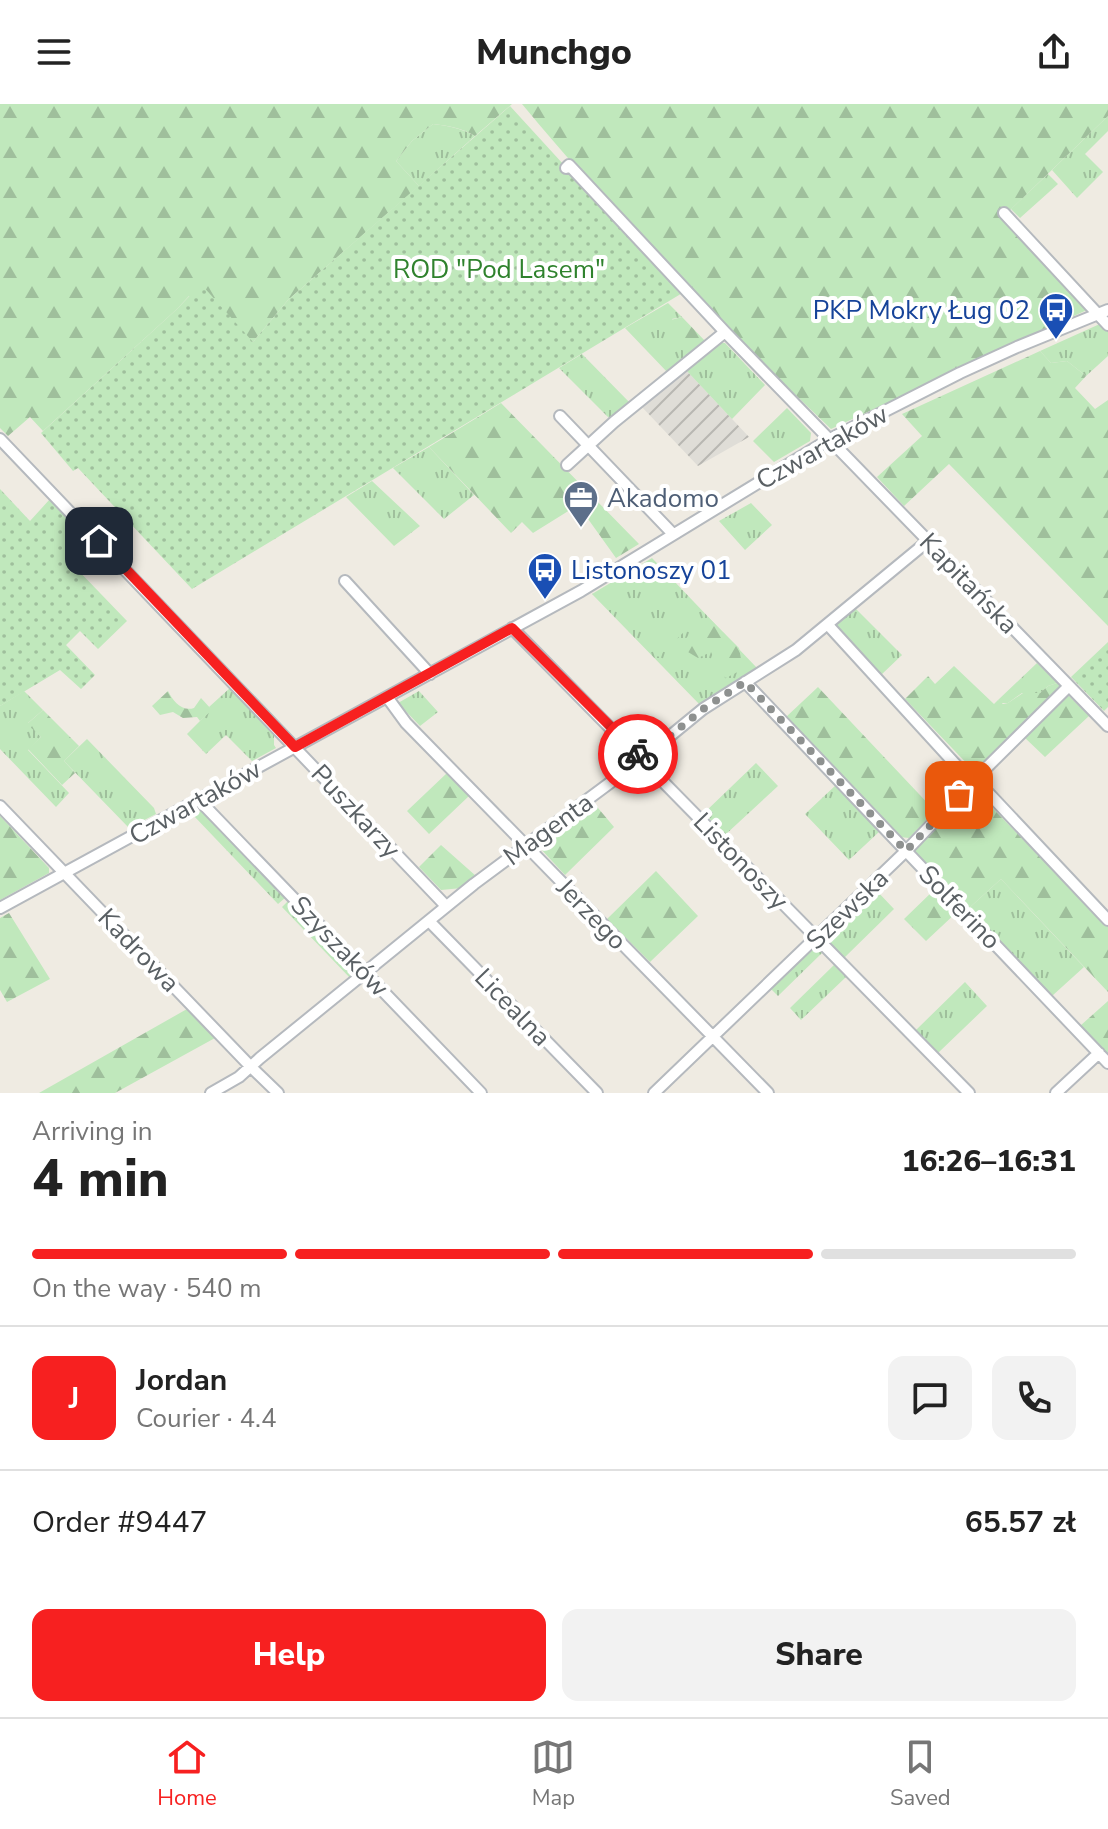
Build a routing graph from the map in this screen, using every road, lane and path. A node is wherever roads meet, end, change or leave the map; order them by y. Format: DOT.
graph roads {
  1 [pos="566,168"];
  2 [pos="1004,213"];
  3 [pos="1103,312"];
  4 [pos="1108,325"];
  5 [pos="725,332"];
  6 [pos="560,416"];
  7 [pos="0,439"];
  8 [pos="830,439"];
  9 [pos="588,446"];
  10 [pos="567,465"];
  11 [pos="673,534"];
  12 [pos="928,541"];
  13 [pos="345,581"];
  14 [pos="828,625"];
  15 [pos="512,628"];
  16 [pos="430,674"];
  17 [pos="745,682"];
  18 [pos="1069,686"];
  19 [pos="387,697"];
  20 [pos="1108,726"];
  21 [pos="295,747"];
  22 [pos="642,759"];
  23 [pos="973,781"];
  24 [pos="199,800"];
  25 [pos="0,806"];
  26 [pos="526,846"];
  27 [pos="906,851"];
  28 [pos="64,873"];
  29 [pos="446,906"];
  30 [pos="0,908"];
  31 [pos="1108,920"];
  32 [pos="429,921"];
  33 [pos="816,939"];
  34 [pos="365,973"];
  35 [pos="713,1037"];
  36 [pos="1099,1053"];
  37 [pos="1108,1063"];
  38 [pos="251,1067"];
  39 [pos="211,1093"];
  40 [pos="278,1093"];
  41 [pos="481,1093"];
  42 [pos="597,1093"];
  43 [pos="654,1093"];
  44 [pos="768,1093"];
  45 [pos="969,1093"];
  46 [pos="1056,1093"];
  1 -- 5 [label="street, Kapitańska"];
  2 -- 3 [label="street"];
  3 -- 4 [label="street"];
  3 -- 8 [label="street, Czwartaków"];
  5 -- 8 [label="street, Kapitańska"];
  5 -- 9 [label="street"];
  6 -- 9 [label="street"];
  7 -- 21 [label="street, Puszkarzy"];
  8 -- 11 [label="street, Czwartaków"];
  8 -- 12 [label="street, Kapitańska"];
  9 -- 10 [label="street"];
  9 -- 11 [label="street"];
  11 -- 15 [label="street, Czwartaków"];
  12 -- 14 [label="street, Magenta"];
  12 -- 18 [label="street, Kapitańska"];
  13 -- 16 [label="street"];
  14 -- 17 [label="street, Magenta"];
  14 -- 23 [label="street"];
  15 -- 16 [label="street, Czwartaków"];
  15 -- 22 [label="street, Listonoszy"];
  16 -- 19 [label="street, Czwartaków"];
  17 -- 22 [label="street, Magenta"];
  17 -- 27 [label="street, Solferino"];
  18 -- 20 [label="street, Kapitańska"];
  18 -- 23 [label="street, Szewska"];
  19 -- 21 [label="street, Czwartaków"];
  19 -- 26 [label="street, Jerzego"];
  21 -- 24 [label="street, Czwartaków"];
  21 -- 29 [label="street, Puszkarzy"];
  22 -- 26 [label="street, Magenta"];
  22 -- 33 [label="street, Listonoszy"];
  23 -- 27 [label="street, Szewska"];
  23 -- 31 [label="street"];
  24 -- 28 [label="street, Czwartaków"];
  24 -- 34 [label="street, Szyszaków"];
  25 -- 28 [label="street, Kadrowa"];
  26 -- 29 [label="street, Magenta"];
  26 -- 35 [label="street, Jerzego"];
  27 -- 33 [label="street, Szewska"];
  27 -- 36 [label="street, Solferino"];
  28 -- 30 [label="street, Czwartaków"];
  28 -- 38 [label="street, Kadrowa"];
  29 -- 32 [label="street, Magenta"];
  32 -- 34 [label="street, Magenta"];
  32 -- 42 [label="street, Licealna"];
  33 -- 35 [label="street, Szewska"];
  33 -- 45 [label="street, Listonoszy"];
  34 -- 38 [label="street, Magenta"];
  34 -- 41 [label="street, Szyszaków"];
  35 -- 43 [label="street, Szewska"];
  35 -- 44 [label="street, Jerzego"];
  36 -- 37 [label="street, Solferino"];
  36 -- 46 [label="street"];
  38 -- 39 [label="street, Magenta"];
  38 -- 40 [label="street, Kadrowa"];
}
